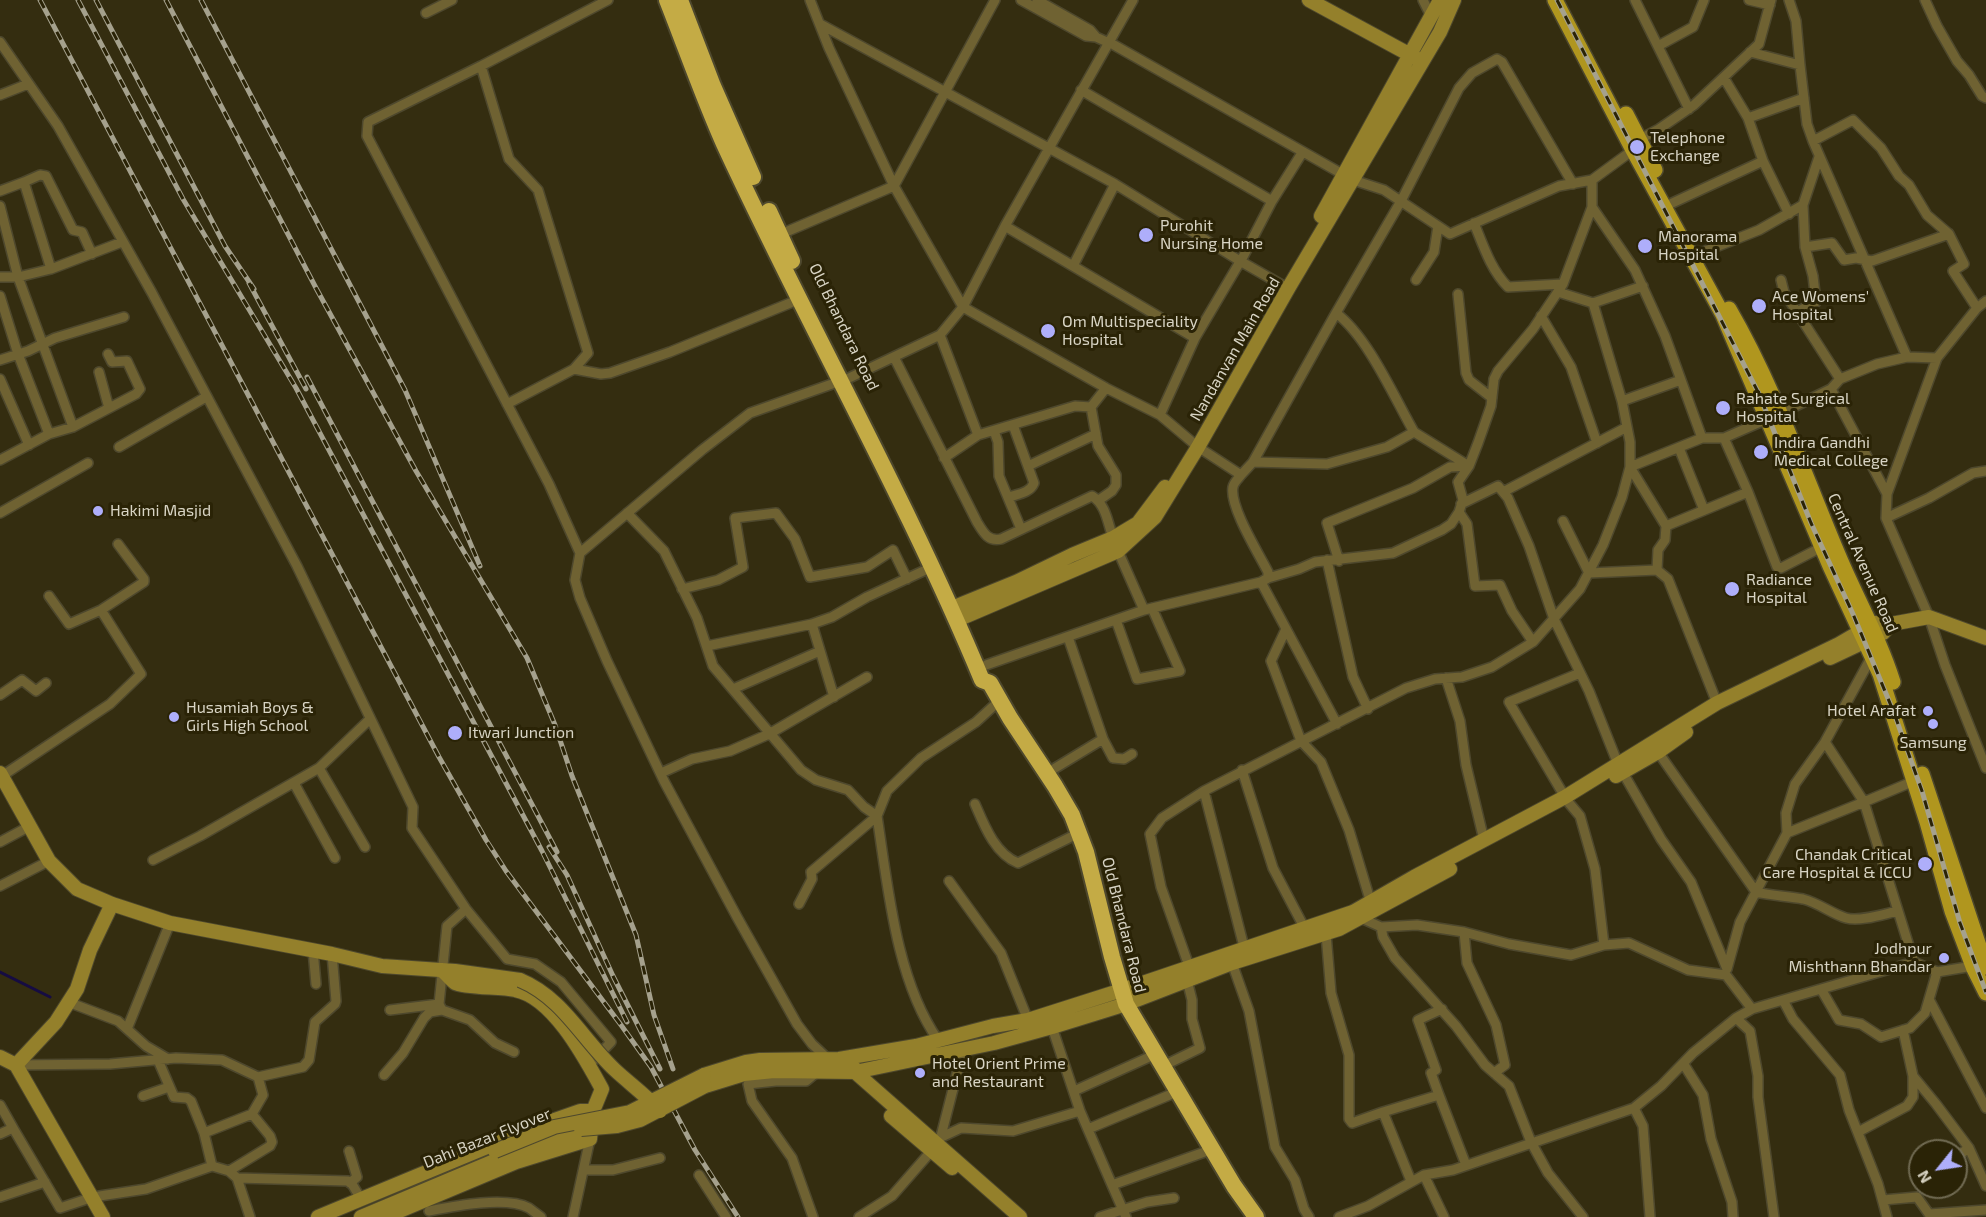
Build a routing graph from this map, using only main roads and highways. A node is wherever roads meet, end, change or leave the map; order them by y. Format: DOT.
graph roads {
  1 [pos="667,0"];
  2 [pos="680,0"];
  3 [pos="1309,0"];
  4 [pos="1440,0"];
  5 [pos="1454,0"];
  6 [pos="1555,0"];
  7 [pos="1566,0"];
  8 [pos="1409,54"];
  9 [pos="1423,62"];
  10 [pos="1636,145"];
  11 [pos="1348,177"];
  12 [pos="765,215"];
  13 [pos="844,379"];
  14 [pos="1774,417"];
  15 [pos="1195,445"];
  16 [pos="958,613"];
  17 [pos="1868,634"];
  18 [pos="1986,638"];
  19 [pos="1814,660"];
  20 [pos="1620,768"];
  21 [pos="1,775"];
  22 [pos="1567,800"];
  23 [pos="112,904"];
  24 [pos="1357,915"];
  25 [pos="1982,964"];
  26 [pos="448,971"];
  27 [pos="1188,973"];
  28 [pos="1986,993"];
  29 [pos="1124,997"];
  30 [pos="0,1057"];
  31 [pos="843,1064"];
  32 [pos="16,1065"];
  33 [pos="810,1068"];
  34 [pos="656,1106"];
  35 [pos="593,1112"];
  36 [pos="934,1143"];
  37 [pos="428,1209"];
  38 [pos="103,1217"];
  39 [pos="318,1217"];
  40 [pos="337,1217"];
  41 [pos="362,1217"];
  42 [pos="385,1217"];
  43 [pos="1007,1217"];
  44 [pos="1020,1217"];
  45 [pos="1256,1217"];
  1 -- 12 [label="highway"];
  2 -- 12 [label="highway, Old Bhandara Road"];
  3 -- 8 [label="main road"];
  4 -- 8 [label="main road"];
  5 -- 9 [label="main road, Nandanvan Main Road"];
  6 -- 10 [label="main road"];
  7 -- 10 [label="main road, Central Avenue Road"];
  8 -- 9 [label="main road"];
  8 -- 11 [label="main road"];
  9 -- 11 [label="main road, Nandanvan Main Road"];
  10 -- 14 [label="main road"];
  10 -- 14 [label="main road, Central Avenue Road"];
  11 -- 15 [label="main road, Nandanvan Main Road"];
  11 -- 15 [label="main road"];
  12 -- 13 [label="highway"];
  12 -- 13 [label="highway, Old Bhandara Road"];
  13 -- 16 [label="highway"];
  13 -- 16 [label="highway, Old Bhandara Road"];
  14 -- 17 [label="main road, Central Avenue Road"];
  14 -- 17 [label="main road"];
  15 -- 16 [label="main road"];
  16 -- 29 [label="highway, Old Bhandara Road"];
  17 -- 18 [label="main road"];
  17 -- 19 [label="main road"];
  17 -- 25 [label="main road, Central Avenue Road"];
  17 -- 25 [label="main road"];
  19 -- 20 [label="main road"];
  19 -- 20 [label="main road"];
  20 -- 22 [label="main road"];
  21 -- 23 [label="main road"];
  22 -- 24 [label="main road"];
  22 -- 24 [label="main road"];
  23 -- 26 [label="main road"];
  23 -- 32 [label="main road"];
  24 -- 27 [label="main road"];
  24 -- 27 [label="main road"];
  25 -- 28 [label="main road"];
  26 -- 34 [label="main road, bridge"];
  26 -- 35 [label="main road"];
  27 -- 29 [label="main road"];
  29 -- 31 [label="main road"];
  29 -- 31 [label="main road"];
  29 -- 45 [label="highway, Old Bhandara Road"];
  30 -- 32 [label="main road"];
  31 -- 33 [label="main road, Dahi Bazar Flyover"];
  31 -- 33 [label="main road"];
  31 -- 36 [label="main road"];
  32 -- 38 [label="main road"];
  33 -- 34 [label="main road, Dahi Bazar Flyover, bridge"];
  34 -- 40 [label="main road, Dahi Bazar Flyover, bridge"];
  34 -- 41 [label="main road, Dahi Bazar Flyover, bridge"];
  35 -- 37 [label="main road"];
  35 -- 39 [label="main road"];
  36 -- 43 [label="main road"];
  36 -- 44 [label="main road"];
  37 -- 42 [label="main road"];
}
